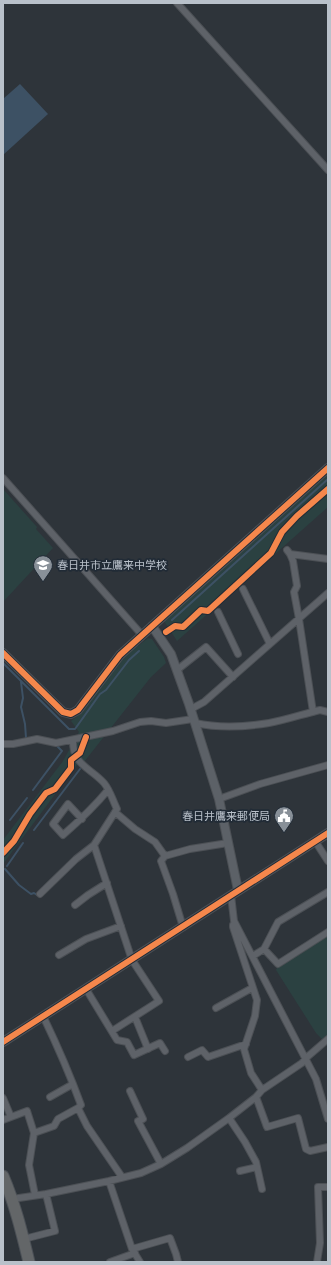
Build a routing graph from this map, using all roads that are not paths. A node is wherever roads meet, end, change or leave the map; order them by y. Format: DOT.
graph roads {
  1 [pos="177,3"];
  2 [pos="328,170"];
  3 [pos="328,468"];
  4 [pos="3,478"];
  5 [pos="328,559"];
  6 [pos="243,589"];
  7 [pos="328,593"];
  8 [pos="218,612"];
  9 [pos="299,619"];
  10 [pos="152,626"];
  11 [pos="142,635"];
  12 [pos="268,642"];
  13 [pos="3,654"];
  14 [pos="238,654"];
  15 [pos="177,670"];
  16 [pos="233,677"];
  17 [pos="191,709"];
  18 [pos="313,712"];
  19 [pos="328,712"];
  20 [pos="194,721"];
  21 [pos="73,740"];
  22 [pos="3,744"];
  23 [pos="328,765"];
  24 [pos="108,790"];
  25 [pos="219,799"];
  26 [pos="115,812"];
  27 [pos="82,819"];
  28 [pos="328,833"];
  29 [pos="316,841"];
  30 [pos="228,843"];
  31 [pos="94,845"];
  32 [pos="165,856"];
  33 [pos="328,861"];
  34 [pos="107,883"];
  35 [pos="328,892"];
  36 [pos="234,893"];
  37 [pos="40,894"];
  38 [pos="75,905"];
  39 [pos="234,921"];
  40 [pos="121,926"];
  41 [pos="183,927"];
  42 [pos="328,932"];
  43 [pos="264,949"];
  44 [pos="59,955"];
  45 [pos="253,956"];
  46 [pos="132,960"];
  47 [pos="252,988"];
  48 [pos="86,989"];
  49 [pos="216,1008"];
  50 [pos="43,1016"];
  51 [pos="135,1017"];
  52 [pos="112,1031"];
  53 [pos="328,1039"];
  54 [pos="3,1042"];
  55 [pos="246,1044"];
  56 [pos="148,1049"];
  57 [pos="165,1051"];
  58 [pos="188,1057"];
  59 [pos="306,1058"];
  60 [pos="73,1084"];
  61 [pos="262,1090"];
  62 [pos="130,1091"];
  63 [pos="50,1097"];
  64 [pos="256,1097"];
  65 [pos="3,1098"];
  66 [pos="78,1108"];
  67 [pos="11,1117"];
  68 [pos="229,1118"];
  69 [pos="328,1119"];
  70 [pos="3,1120"];
  71 [pos="34,1133"];
  72 [pos="328,1147"];
  73 [pos="161,1164"];
  74 [pos="257,1167"];
  75 [pos="240,1172"];
  76 [pos="3,1177"];
  77 [pos="122,1177"];
  78 [pos="108,1181"];
  79 [pos="328,1187"];
  80 [pos="262,1188"];
  81 [pos="46,1194"];
  82 [pos="35,1195"];
  83 [pos="12,1199"];
  84 [pos="24,1239"];
  85 [pos="134,1251"];
  86 [pos="29,1262"];
  87 [pos="110,1262"];
  88 [pos="140,1262"];
  89 [pos="178,1262"];
  90 [pos="317,1262"];
  1 -- 2 [label="street"];
  3 -- 10 [label="street"];
  4 -- 11 [label="street"];
  5 -- 9 [label="street"];
  6 -- 12 [label="street"];
  7 -- 9 [label="street"];
  8 -- 14 [label="street"];
  9 -- 16 [label="street"];
  9 -- 18 [label="street"];
  10 -- 11 [label="street"];
  10 -- 15 [label="street"];
  11 -- 13 [label="street"];
  15 -- 16 [label="street"];
  15 -- 17 [label="street"];
  16 -- 17 [label="street"];
  17 -- 20 [label="street"];
  18 -- 19 [label="street"];
  18 -- 20 [label="street"];
  20 -- 21 [label="street"];
  20 -- 25 [label="street"];
  21 -- 22 [label="street"];
  21 -- 24 [label="street"];
  23 -- 25 [label="street"];
  24 -- 26 [label="street"];
  24 -- 27 [label="street"];
  25 -- 30 [label="street"];
  26 -- 31 [label="street"];
  26 -- 32 [label="street"];
  27 -- 27 [label="street"];
  28 -- 29 [label="street"];
  29 -- 33 [label="street"];
  29 -- 36 [label="street"];
  30 -- 32 [label="street"];
  30 -- 36 [label="street"];
  31 -- 34 [label="street"];
  31 -- 37 [label="street"];
  32 -- 41 [label="street"];
  34 -- 38 [label="street"];
  34 -- 40 [label="street"];
  35 -- 43 [label="street"];
  36 -- 39 [label="street"];
  36 -- 41 [label="street"];
  39 -- 45 [label="street"];
  39 -- 47 [label="street"];
  40 -- 44 [label="street"];
  40 -- 46 [label="street"];
  41 -- 46 [label="street"];
  42 -- 43 [label="street"];
  43 -- 45 [label="street"];
  45 -- 59 [label="street"];
  46 -- 48 [label="street"];
  46 -- 51 [label="street"];
  47 -- 49 [label="street"];
  47 -- 55 [label="street"];
  48 -- 50 [label="street"];
  48 -- 52 [label="street"];
  50 -- 54 [label="street"];
  50 -- 60 [label="street"];
  51 -- 52 [label="street"];
  51 -- 56 [label="street"];
  52 -- 56 [label="street"];
  53 -- 59 [label="street"];
  55 -- 58 [label="street"];
  55 -- 61 [label="street"];
  56 -- 57 [label="street"];
  59 -- 61 [label="street"];
  59 -- 69 [label="street"];
  60 -- 63 [label="street"];
  60 -- 66 [label="street"];
  61 -- 64 [label="street"];
  62 -- 73 [label="street"];
  64 -- 68 [label="street"];
  64 -- 72 [label="street"];
  65 -- 67 [label="street"];
  66 -- 71 [label="street"];
  66 -- 77 [label="street"];
  67 -- 70 [label="street"];
  67 -- 71 [label="street"];
  68 -- 73 [label="street"];
  68 -- 74 [label="street"];
  71 -- 82 [label="street"];
  73 -- 77 [label="street"];
  74 -- 75 [label="street"];
  74 -- 80 [label="street"];
  76 -- 83 [label="highway"];
  77 -- 78 [label="street"];
  78 -- 81 [label="street"];
  78 -- 85 [label="street"];
  79 -- 90 [label="street"];
  81 -- 82 [label="street"];
  81 -- 84 [label="street"];
  82 -- 83 [label="street"];
  83 -- 84 [label="highway"];
  84 -- 86 [label="highway"];
  85 -- 87 [label="street"];
  85 -- 88 [label="street"];
  85 -- 89 [label="street"];
}
